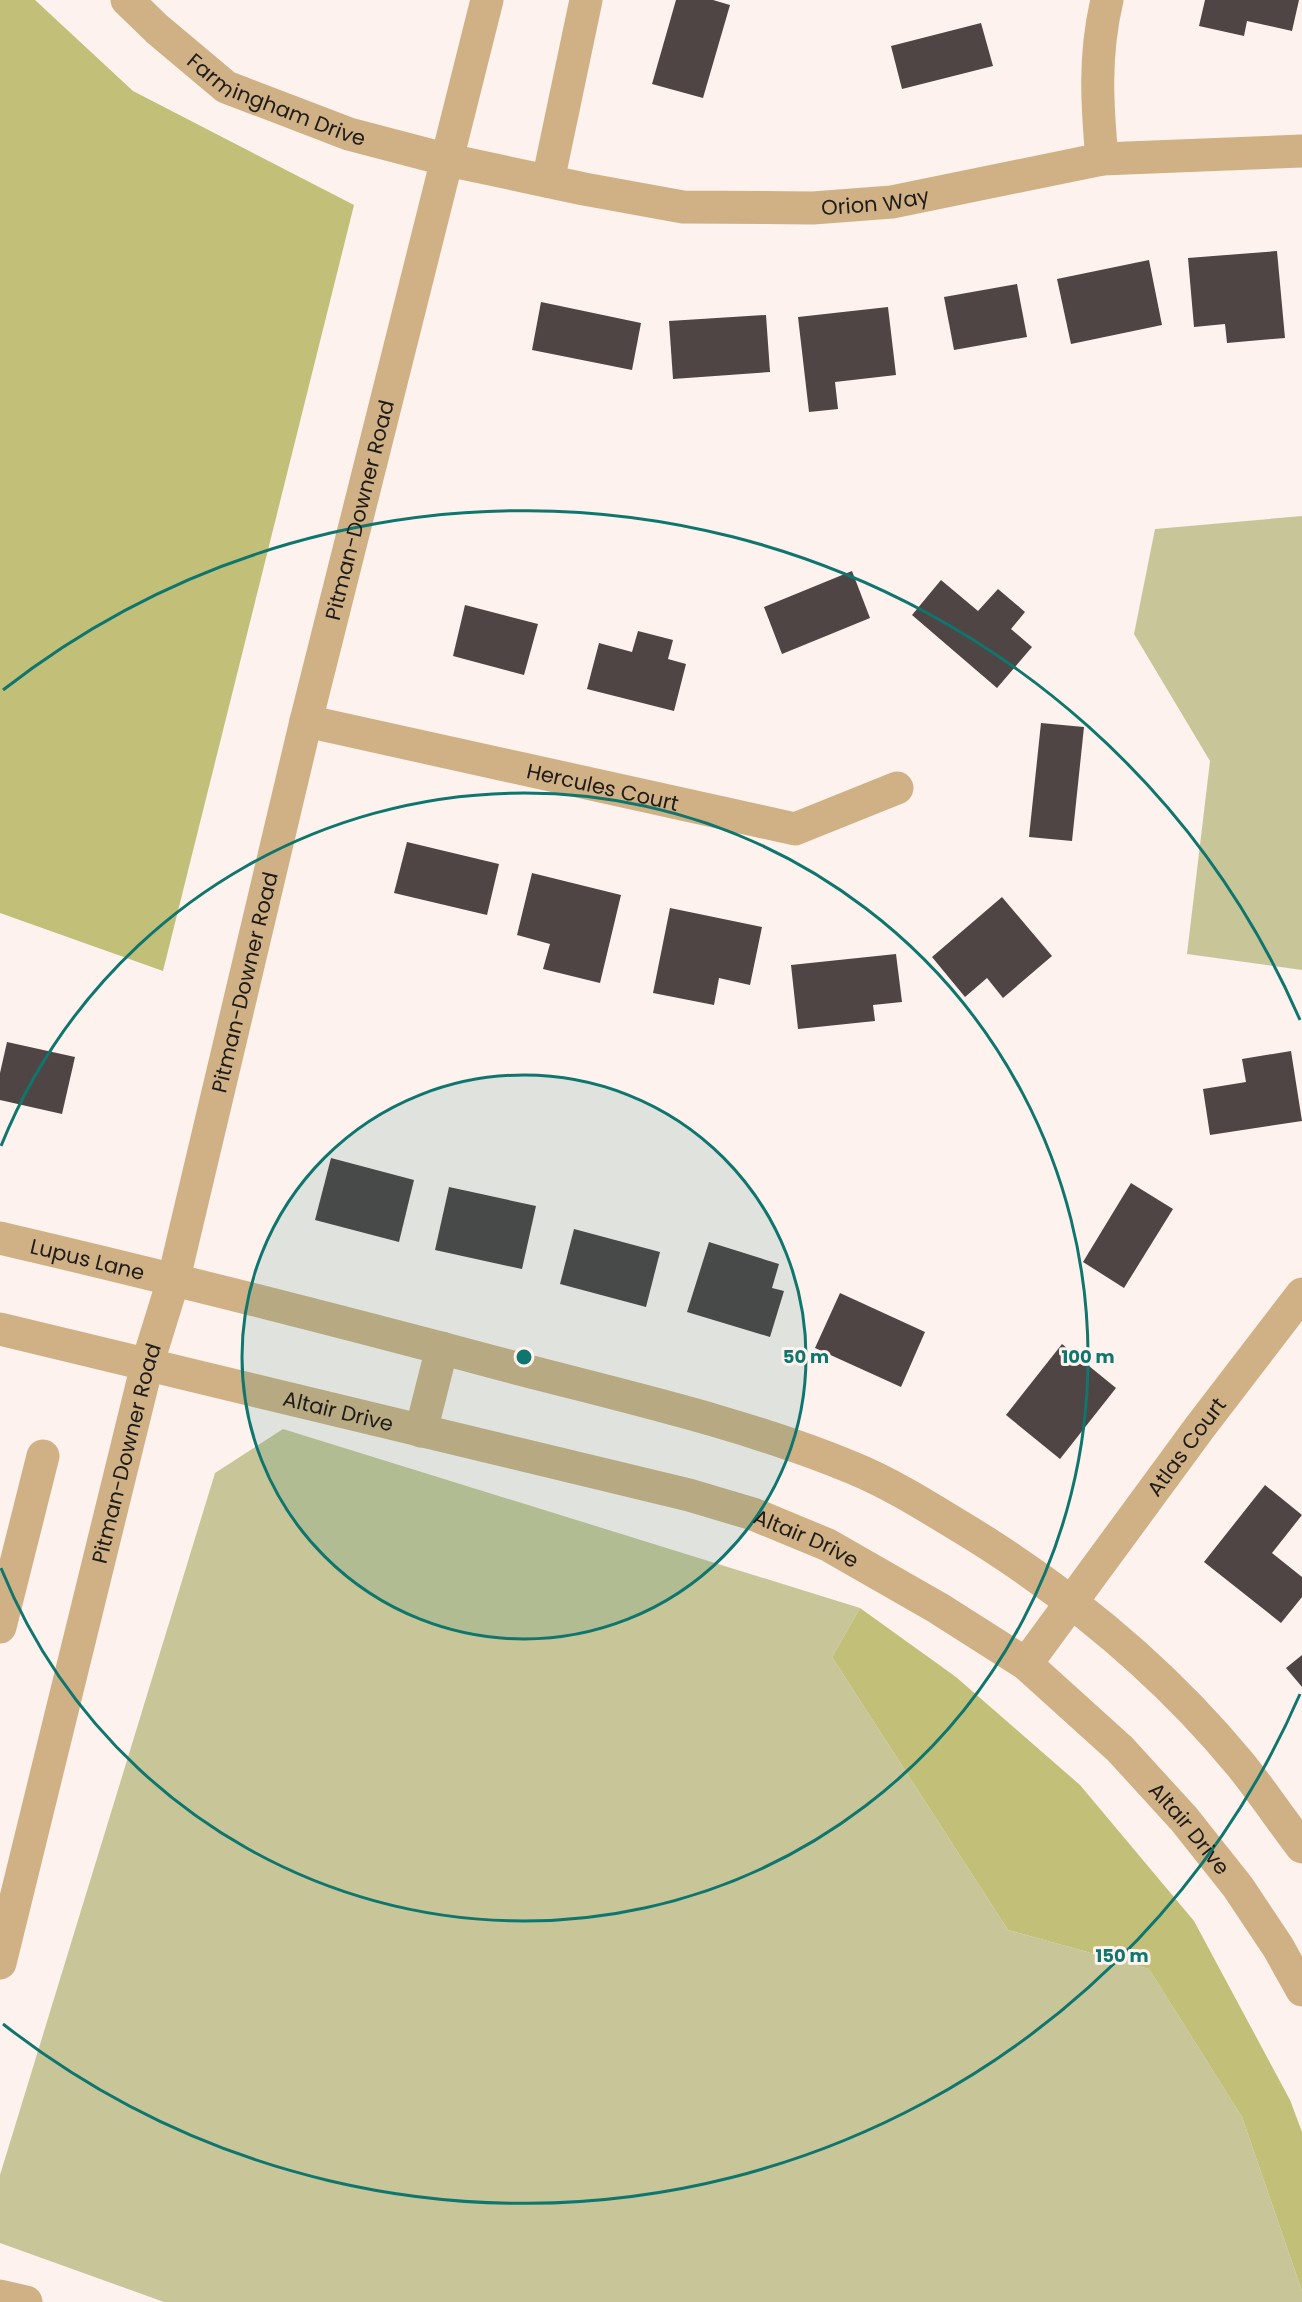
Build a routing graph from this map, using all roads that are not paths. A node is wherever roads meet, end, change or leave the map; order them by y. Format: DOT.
graph roads {
  1 [pos="127,0"];
  2 [pos="487,0"];
  3 [pos="586,0"];
  4 [pos="1107,0"];
  5 [pos="1302,151"];
  6 [pos="1102,159"];
  7 [pos="448,160"];
  8 [pos="548,181"];
  9 [pos="306,721"];
  10 [pos="897,788"];
  11 [pos="0,1238"];
  12 [pos="174,1278"];
  13 [pos="1302,1294"];
  14 [pos="0,1329"];
  15 [pos="442,1348"];
  16 [pos="147,1365"];
  17 [pos="421,1431"];
  18 [pos="43,1456"];
  19 [pos="1072,1602"];
  20 [pos="0,1627"];
  21 [pos="1026,1664"];
  22 [pos="1302,1847"];
  23 [pos="0,1963"];
  24 [pos="1302,1990"];
  25 [pos="0,2296"];
  26 [pos="26,2302"];
  1 -- 7 [label="street, Farmingham Drive"];
  2 -- 7 [label="street, Pitman-Downer Road"];
  3 -- 8 [label="street"];
  4 -- 6 [label="street"];
  5 -- 6 [label="street, Orion Way"];
  6 -- 8 [label="street, Orion Way"];
  7 -- 8 [label="street, Orion Way"];
  7 -- 9 [label="street, Pitman-Downer Road"];
  9 -- 10 [label="street, Hercules Court"];
  9 -- 12 [label="street, Pitman-Downer Road"];
  11 -- 12 [label="street, Lupus Lane"];
  12 -- 15 [label="street"];
  12 -- 16 [label="street, Pitman-Downer Road"];
  13 -- 19 [label="street, Atlas Court"];
  14 -- 16 [label="street"];
  15 -- 17 [label="street"];
  15 -- 19 [label="street"];
  16 -- 17 [label="street, Altair Drive"];
  16 -- 23 [label="street, Pitman-Downer Road"];
  17 -- 21 [label="street, Altair Drive"];
  18 -- 20 [label="street"];
  19 -- 21 [label="street, Atlas Court"];
  19 -- 22 [label="street"];
  21 -- 24 [label="street, Altair Drive"];
  25 -- 26 [label="street"];
}
